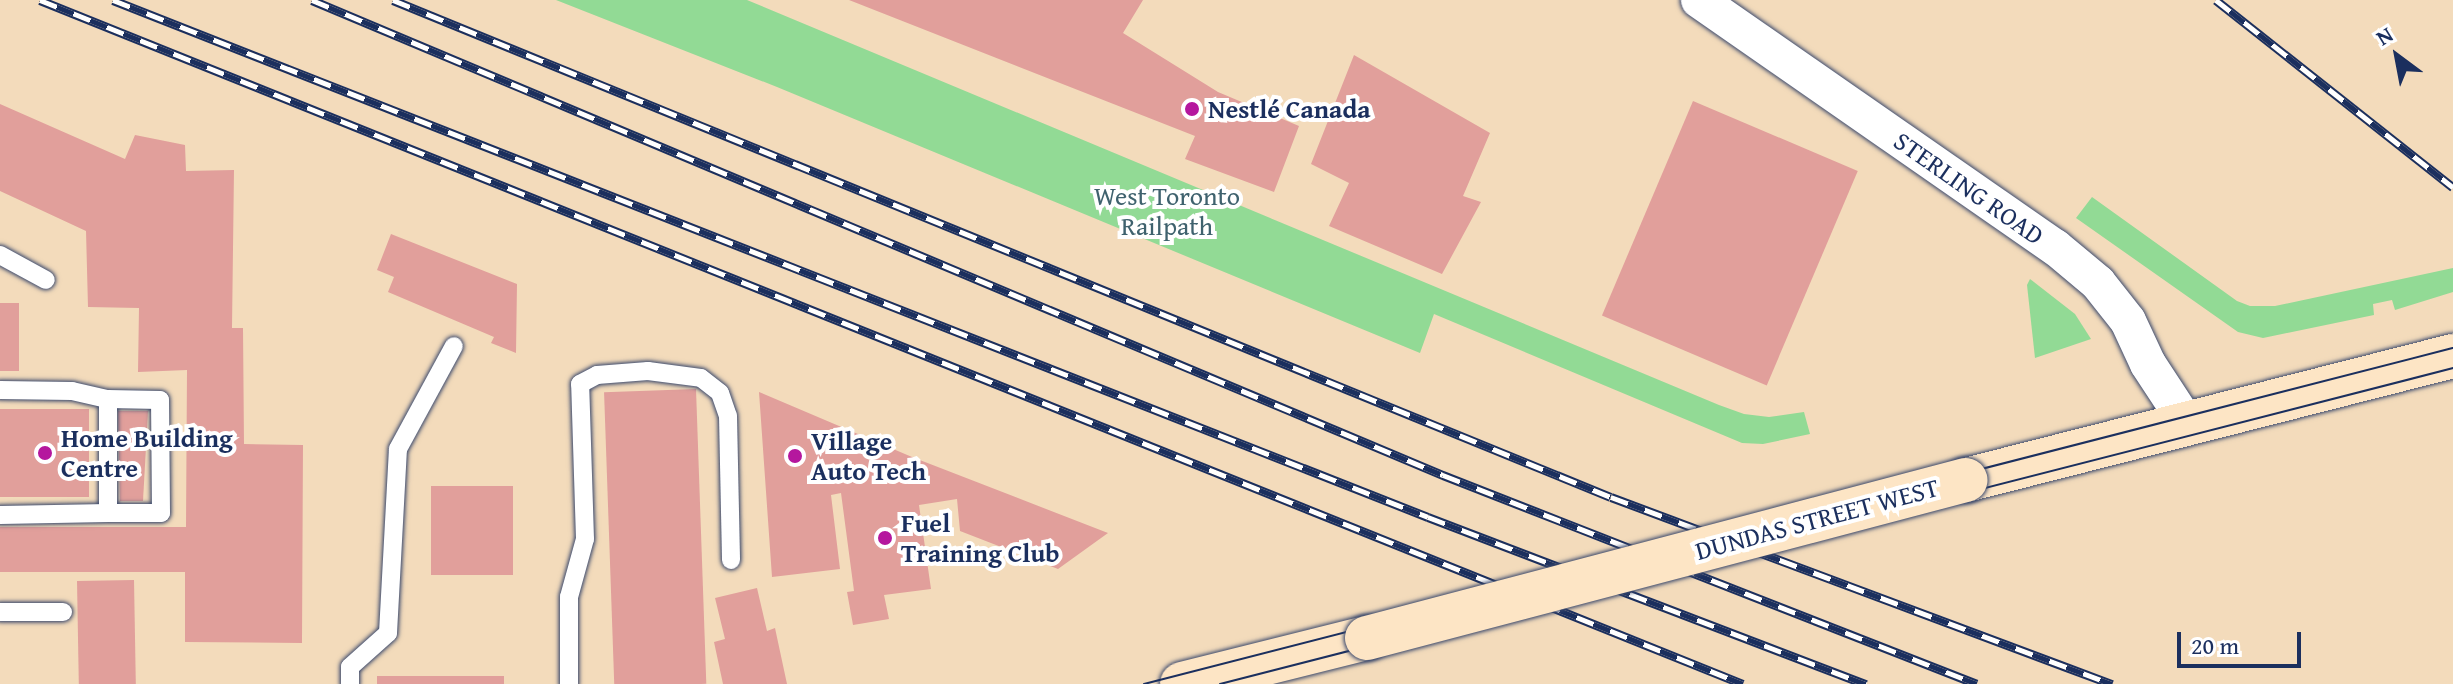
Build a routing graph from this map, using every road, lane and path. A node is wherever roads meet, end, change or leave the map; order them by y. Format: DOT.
graph roads {
  1 [pos="1699,0"];
  2 [pos="0,255"];
  3 [pos="46,280"];
  4 [pos="454,346"];
  5 [pos="2453,356"];
  6 [pos="0,390"];
  7 [pos="108,399"];
  8 [pos="2188,425"];
  9 [pos="108,513"];
  10 [pos="0,515"];
  11 [pos="731,560"];
  12 [pos="0,612"];
  13 [pos="63,612"];
  14 [pos="350,684"];
  15 [pos="569,684"];
  16 [pos="1182,684"];
  1 -- 8 [label="street, STERLING ROAD"];
  2 -- 3 [label="lane"];
  4 -- 14 [label="lane"];
  5 -- 8 [label="main road, DUNDAS STREET WEST"];
  6 -- 7 [label="lane"];
  7 -- 9 [label="lane"];
  7 -- 9 [label="lane"];
  8 -- 16 [label="main road, DUNDAS STREET WEST, bridge"];
  9 -- 10 [label="lane"];
  11 -- 15 [label="lane"];
  12 -- 13 [label="lane"];
}
